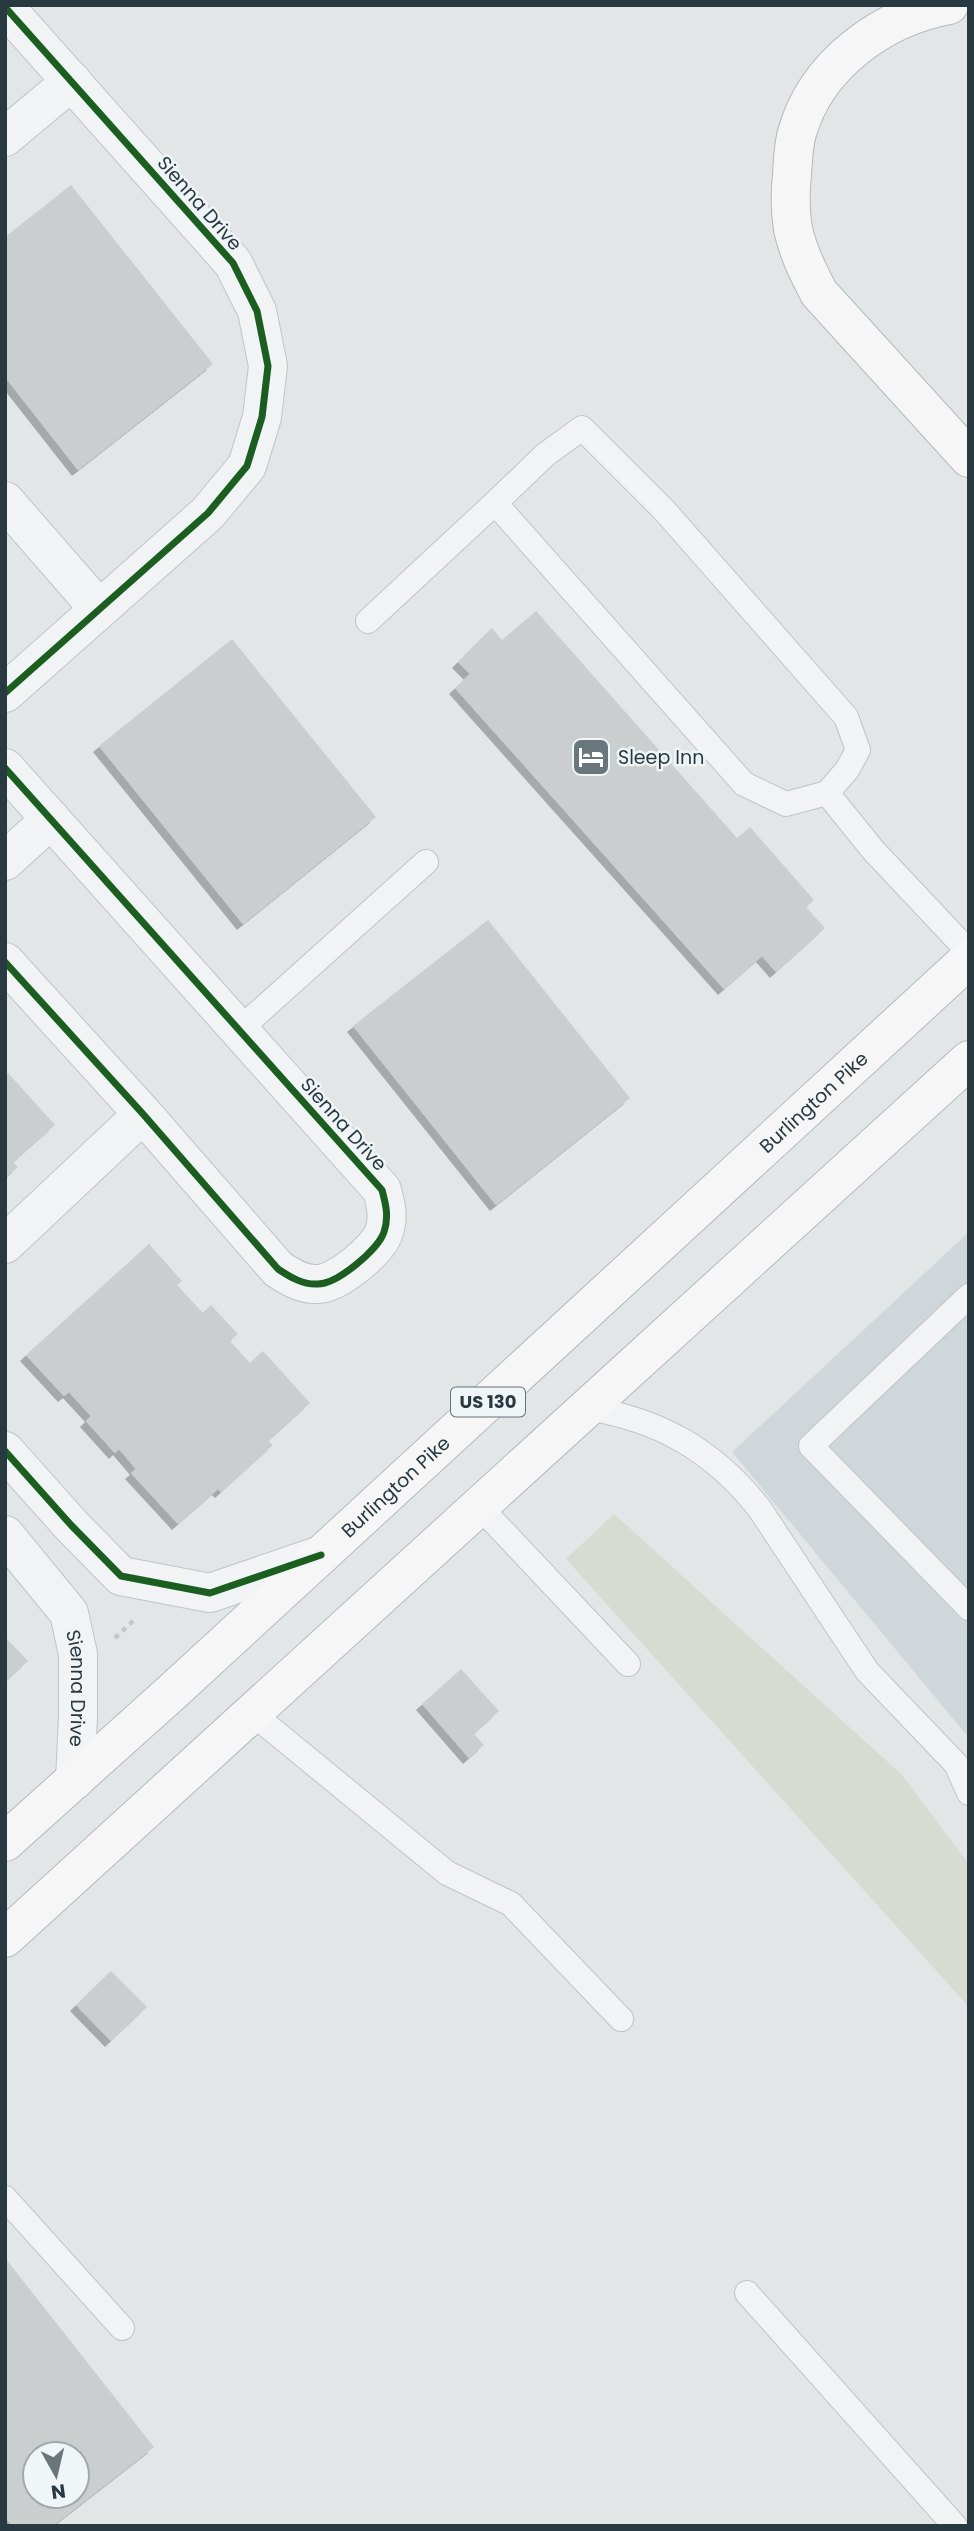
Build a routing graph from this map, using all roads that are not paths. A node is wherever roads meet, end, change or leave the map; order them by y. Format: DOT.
graph roads {
  1 [pos="949,5"];
  2 [pos="5,7"];
  3 [pos="72,81"];
  4 [pos="5,137"];
  5 [pos="969,458"];
  6 [pos="5,501"];
  7 [pos="495,503"];
  8 [pos="99,609"];
  9 [pos="368,621"];
  10 [pos="5,693"];
  11 [pos="5,768"];
  12 [pos="827,793"];
  13 [pos="51,819"];
  14 [pos="5,861"];
  15 [pos="426,862"];
  16 [pos="969,951"];
  17 [pos="969,959"];
  18 [pos="5,962"];
  19 [pos="239,1030"];
  20 [pos="969,1060"];
  21 [pos="143,1114"];
  22 [pos="5,1244"];
  23 [pos="969,1296"];
  24 [pos="587,1408"];
  25 [pos="5,1451"];
  26 [pos="479,1506"];
  27 [pos="5,1535"];
  28 [pos="321,1555"];
  29 [pos="969,1608"];
  30 [pos="628,1664"];
  31 [pos="252,1713"];
  32 [pos="75,1780"];
  33 [pos="969,1793"];
  34 [pos="5,1842"];
  35 [pos="5,1938"];
  36 [pos="621,2019"];
  37 [pos="5,2198"];
  38 [pos="747,2293"];
  39 [pos="122,2328"];
  40 [pos="955,2526"];
  1 -- 5 [label="highway"];
  2 -- 3 [label="street, Sienna Drive"];
  3 -- 4 [label="street"];
  3 -- 8 [label="street, Sienna Drive"];
  6 -- 8 [label="street"];
  7 -- 9 [label="lane"];
  7 -- 12 [label="lane"];
  7 -- 12 [label="lane"];
  8 -- 10 [label="street, Sienna Drive"];
  11 -- 13 [label="street, Sienna Drive"];
  12 -- 16 [label="lane"];
  13 -- 14 [label="street"];
  13 -- 19 [label="street, Sienna Drive"];
  15 -- 19 [label="lane"];
  17 -- 28 [label="highway, Burlington Pike / US 130"];
  18 -- 21 [label="street, Sienna Drive"];
  19 -- 21 [label="street, Sienna Drive"];
  20 -- 24 [label="highway"];
  21 -- 22 [label="street"];
  23 -- 29 [label="lane"];
  24 -- 26 [label="highway"];
  24 -- 33 [label="lane"];
  25 -- 28 [label="street"];
  26 -- 30 [label="lane"];
  26 -- 31 [label="highway"];
  27 -- 32 [label="street, Sienna Drive"];
  28 -- 32 [label="highway, Burlington Pike / US 130"];
  31 -- 35 [label="highway"];
  31 -- 36 [label="lane"];
  32 -- 34 [label="highway, Burlington Pike / US 130"];
  37 -- 39 [label="lane"];
  38 -- 40 [label="lane"];
}
